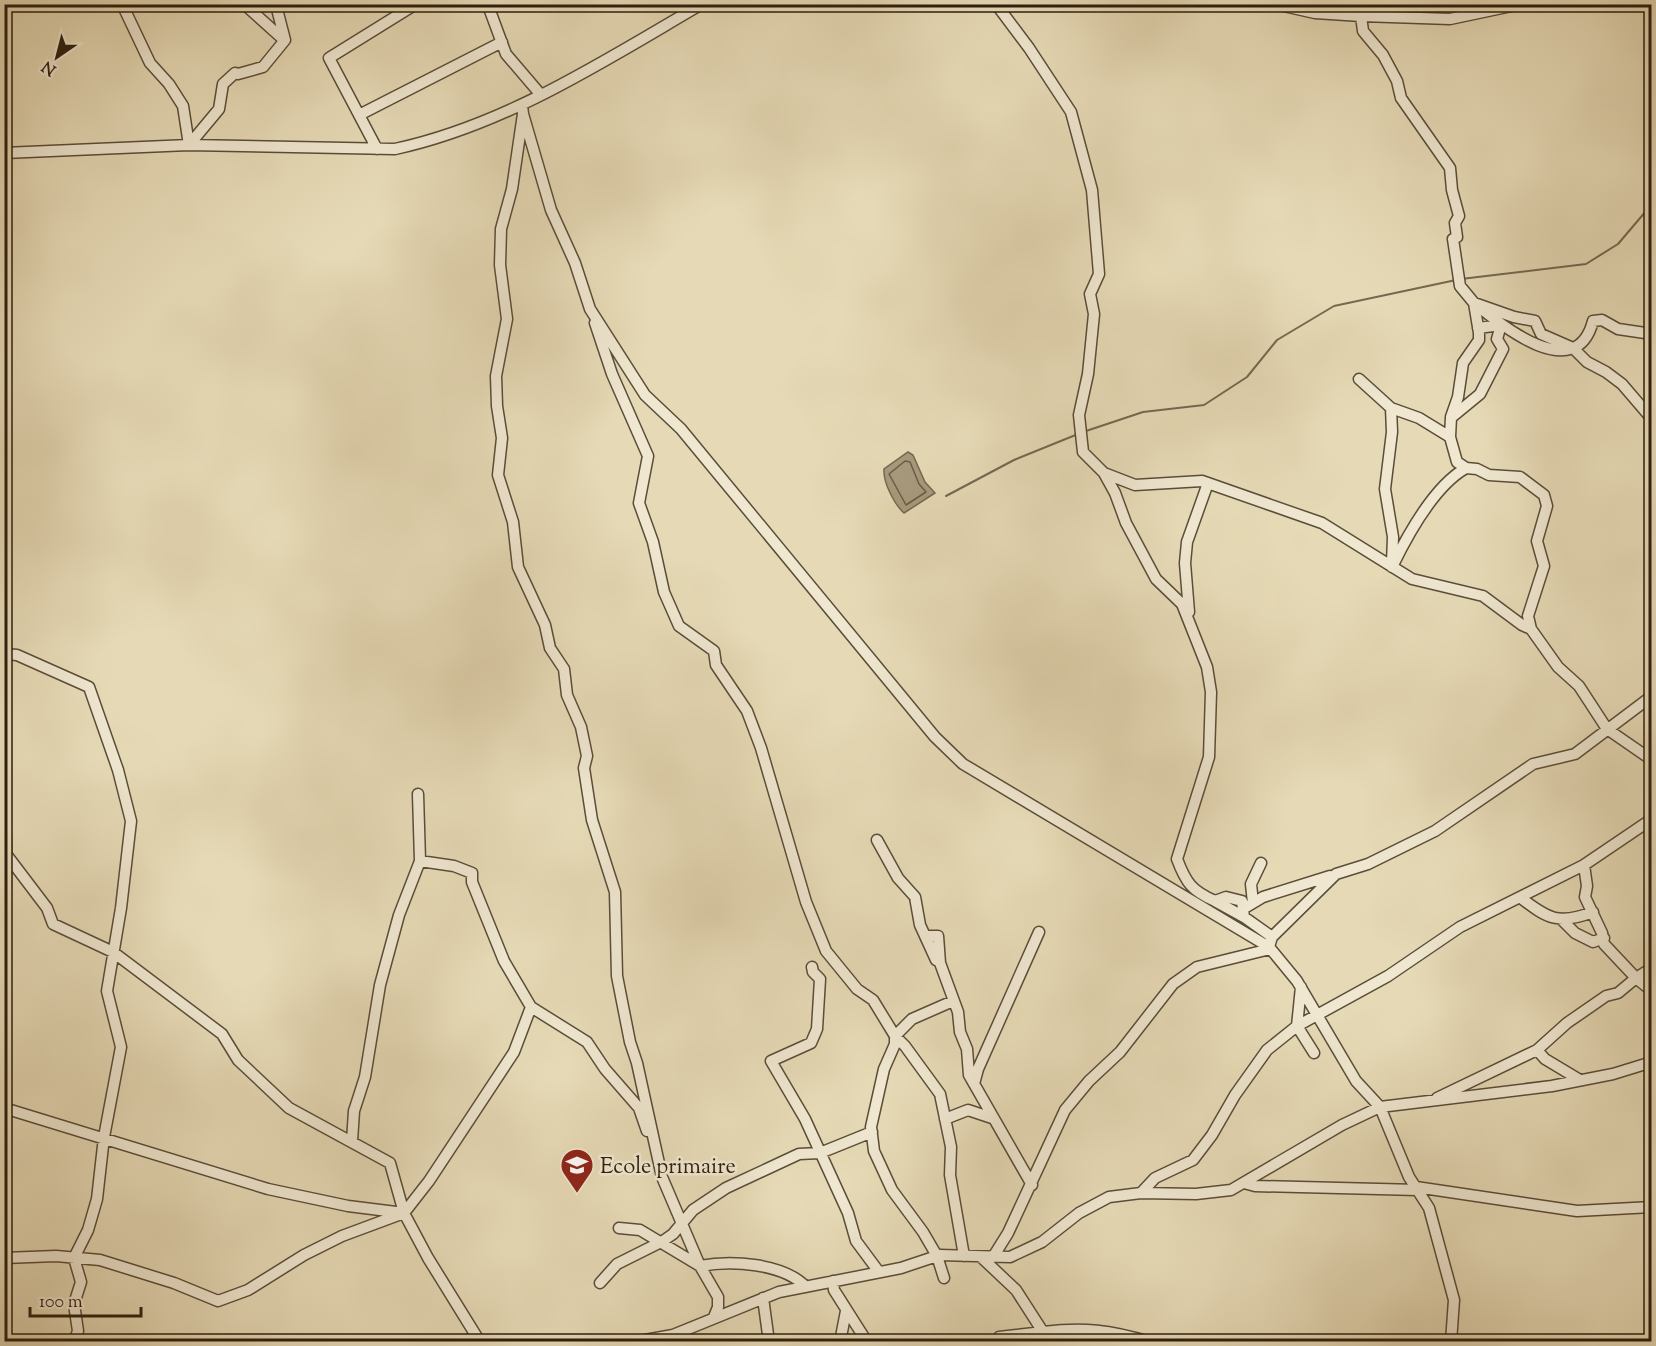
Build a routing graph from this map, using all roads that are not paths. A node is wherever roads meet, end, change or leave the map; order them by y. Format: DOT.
graph roads {
  1 [pos="122,4"];
  2 [pos="244,4"];
  3 [pos="416,4"];
  4 [pos="485,4"];
  5 [pos="702,4"];
  6 [pos="996,4"];
  7 [pos="1275,4"];
  8 [pos="1521,4"];
  9 [pos="280,7"];
  10 [pos="1361,16"];
  11 [pos="262,19"];
  12 [pos="285,40"];
  13 [pos="502,42"];
  14 [pos="541,95"];
  15 [pos="523,110"];
  16 [pos="359,116"];
  17 [pos="189,145"];
  18 [pos="377,149"];
  19 [pos="4,153"];
  20 [pos="1474,303"];
  21 [pos="590,309"];
  22 [pos="1501,325"];
  23 [pos="1478,328"];
  24 [pos="1652,334"];
  25 [pos="1574,348"];
  26 [pos="1359,379"];
  27 [pos="1391,408"];
  28 [pos="1451,417"];
  29 [pos="1652,420"];
  30 [pos="1450,437"];
  31 [pos="1466,468"];
  32 [pos="1104,473"];
  33 [pos="1208,483"];
  34 [pos="1392,567"];
  35 [pos="1190,621"];
  36 [pos="1532,629"];
  37 [pos="4,654"];
  38 [pos="1652,696"];
  39 [pos="1608,729"];
  40 [pos="4,754"];
  41 [pos="1652,760"];
  42 [pos="418,794"];
  43 [pos="1652,819"];
  44 [pos="877,840"];
  45 [pos="420,861"];
  46 [pos="1261,863"];
  47 [pos="1584,865"];
  48 [pos="1336,874"];
  49 [pos="1521,898"];
  50 [pos="1257,901"];
  51 [pos="1593,912"];
  52 [pos="1244,913"];
  53 [pos="1563,921"];
  54 [pos="1225,922"];
  55 [pos="1039,932"];
  56 [pos="1604,938"];
  57 [pos="1270,944"];
  58 [pos="113,952"];
  59 [pos="812,967"];
  60 [pos="1652,968"];
  61 [pos="1636,978"];
  62 [pos="1301,987"];
  63 [pos="1652,991"];
  64 [pos="953,1001"];
  65 [pos="531,1007"];
  66 [pos="1319,1016"];
  67 [pos="1297,1026"];
  68 [pos="895,1036"];
  69 [pos="1537,1050"];
  70 [pos="1314,1053"];
  71 [pos="1652,1062"];
  72 [pos="637,1063"];
  73 [pos="1580,1080"];
  74 [pos="974,1084"];
  75 [pos="627,1092"];
  76 [pos="1432,1100"];
  77 [pos="1380,1107"];
  78 [pos="5,1108"];
  79 [pos="992,1118"];
  80 [pos="945,1119"];
  81 [pos="872,1132"];
  82 [pos="104,1137"];
  83 [pos="352,1142"];
  84 [pos="655,1151"];
  85 [pos="820,1154"];
  86 [pos="1244,1183"];
  87 [pos="1032,1185"];
  88 [pos="1417,1188"];
  89 [pos="1142,1193"];
  90 [pos="1652,1207"];
  91 [pos="1628,1209"];
  92 [pos="404,1213"];
  93 [pos="1652,1214"];
  94 [pos="681,1224"];
  95 [pos="619,1228"];
  96 [pos="663,1241"];
  97 [pos="937,1256"];
  98 [pos="964,1256"];
  99 [pos="981,1257"];
  100 [pos="993,1257"];
  101 [pos="4,1258"];
  102 [pos="74,1258"];
  103 [pos="700,1266"];
  104 [pos="879,1272"];
  105 [pos="944,1278"];
  106 [pos="833,1281"];
  107 [pos="600,1283"];
  108 [pos="806,1287"];
  109 [pos="763,1298"];
  110 [pos="846,1310"];
  111 [pos="714,1317"];
  112 [pos="1043,1332"];
  113 [pos="999,1337"];
  114 [pos="74,1341"];
  115 [pos="480,1341"];
  116 [pos="634,1341"];
  117 [pos="769,1341"];
  118 [pos="840,1341"];
  119 [pos="867,1341"];
  120 [pos="1054,1341"];
  121 [pos="1150,1341"];
  122 [pos="1451,1341"];
  1 -- 17 [label="street"];
  2 -- 11 [label="street"];
  3 -- 16 [label="street"];
  4 -- 13 [label="street"];
  5 -- 14 [label="street"];
  6 -- 32 [label="street"];
  7 -- 10 [label="street"];
  8 -- 10 [label="street"];
  9 -- 11 [label="street"];
  9 -- 12 [label="street"];
  10 -- 20 [label="street"];
  11 -- 12 [label="street"];
  12 -- 17 [label="street"];
  13 -- 14 [label="street"];
  13 -- 16 [label="street"];
  14 -- 15 [label="street"];
  15 -- 18 [label="street"];
  15 -- 21 [label="street"];
  15 -- 72 [label="street"];
  16 -- 18 [label="street"];
  17 -- 18 [label="street"];
  17 -- 19 [label="street"];
  20 -- 22 [label="street"];
  20 -- 23 [label="street"];
  20 -- 25 [label="street"];
  21 -- 54 [label="street"];
  21 -- 68 [label="street"];
  22 -- 23 [label="street"];
  22 -- 25 [label="street"];
  22 -- 28 [label="street"];
  23 -- 28 [label="street"];
  24 -- 25 [label="street"];
  25 -- 29 [label="street"];
  26 -- 27 [label="street"];
  27 -- 30 [label="street"];
  27 -- 34 [label="street"];
  28 -- 30 [label="street"];
  30 -- 31 [label="street"];
  31 -- 34 [label="street"];
  31 -- 36 [label="street"];
  32 -- 33 [label="street"];
  32 -- 35 [label="street"];
  33 -- 34 [label="street"];
  33 -- 35 [label="street"];
  34 -- 36 [label="street"];
  35 -- 52 [label="street"];
  36 -- 39 [label="street"];
  37 -- 58 [label="street"];
  38 -- 39 [label="street"];
  39 -- 41 [label="street"];
  39 -- 48 [label="street"];
  40 -- 58 [label="street"];
  42 -- 45 [label="street"];
  43 -- 47 [label="street"];
  44 -- 64 [label="street"];
  45 -- 65 [label="street"];
  45 -- 83 [label="street"];
  46 -- 50 [label="street"];
  47 -- 49 [label="street"];
  47 -- 51 [label="street"];
  48 -- 50 [label="street"];
  48 -- 57 [label="street"];
  49 -- 53 [label="street"];
  49 -- 66 [label="street"];
  50 -- 52 [label="street"];
  51 -- 53 [label="street"];
  51 -- 56 [label="street"];
  52 -- 54 [label="street"];
  52 -- 57 [label="street"];
  53 -- 56 [label="street"];
  54 -- 57 [label="street"];
  55 -- 74 [label="street"];
  56 -- 61 [label="street"];
  57 -- 62 [label="street"];
  57 -- 87 [label="street"];
  58 -- 82 [label="street"];
  58 -- 83 [label="street"];
  59 -- 85 [label="street"];
  60 -- 61 [label="street"];
  61 -- 63 [label="street"];
  61 -- 69 [label="street"];
  62 -- 66 [label="street"];
  62 -- 67 [label="street"];
  64 -- 68 [label="street"];
  64 -- 74 [label="street"];
  65 -- 75 [label="street"];
  65 -- 92 [label="street"];
  66 -- 67 [label="street"];
  66 -- 77 [label="street"];
  67 -- 70 [label="street"];
  67 -- 89 [label="street"];
  68 -- 80 [label="street"];
  68 -- 81 [label="street"];
  69 -- 73 [label="street"];
  69 -- 76 [label="street"];
  71 -- 73 [label="street"];
  72 -- 75 [label="street"];
  72 -- 84 [label="street"];
  73 -- 76 [label="street"];
  74 -- 79 [label="street"];
  75 -- 84 [label="street"];
  76 -- 77 [label="street"];
  77 -- 86 [label="street"];
  77 -- 88 [label="street"];
  78 -- 82 [label="street"];
  79 -- 80 [label="street"];
  79 -- 87 [label="street"];
  80 -- 98 [label="street"];
  81 -- 85 [label="street"];
  81 -- 97 [label="street"];
  82 -- 92 [label="street"];
  82 -- 102 [label="street"];
  83 -- 92 [label="street"];
  84 -- 94 [label="street"];
  85 -- 94 [label="street"];
  85 -- 104 [label="street"];
  86 -- 88 [label="street"];
  86 -- 89 [label="street"];
  87 -- 100 [label="street"];
  88 -- 91 [label="street"];
  88 -- 122 [label="street"];
  89 -- 100 [label="street"];
  90 -- 91 [label="street"];
  91 -- 93 [label="street"];
  92 -- 102 [label="street"];
  92 -- 115 [label="street"];
  94 -- 96 [label="street"];
  94 -- 103 [label="street"];
  95 -- 96 [label="street"];
  96 -- 103 [label="street"];
  96 -- 107 [label="street"];
  97 -- 98 [label="street"];
  97 -- 104 [label="street"];
  97 -- 105 [label="street"];
  98 -- 99 [label="street"];
  99 -- 100 [label="street"];
  99 -- 112 [label="street"];
  101 -- 102 [label="street"];
  102 -- 114 [label="street"];
  103 -- 108 [label="street"];
  103 -- 111 [label="street"];
  104 -- 106 [label="street"];
  106 -- 108 [label="street"];
  106 -- 110 [label="street"];
  108 -- 109 [label="street"];
  109 -- 111 [label="street"];
  109 -- 117 [label="street"];
  110 -- 118 [label="street"];
  110 -- 119 [label="street"];
  111 -- 116 [label="street"];
  112 -- 113 [label="street"];
  112 -- 120 [label="street"];
  112 -- 121 [label="street"];
}
